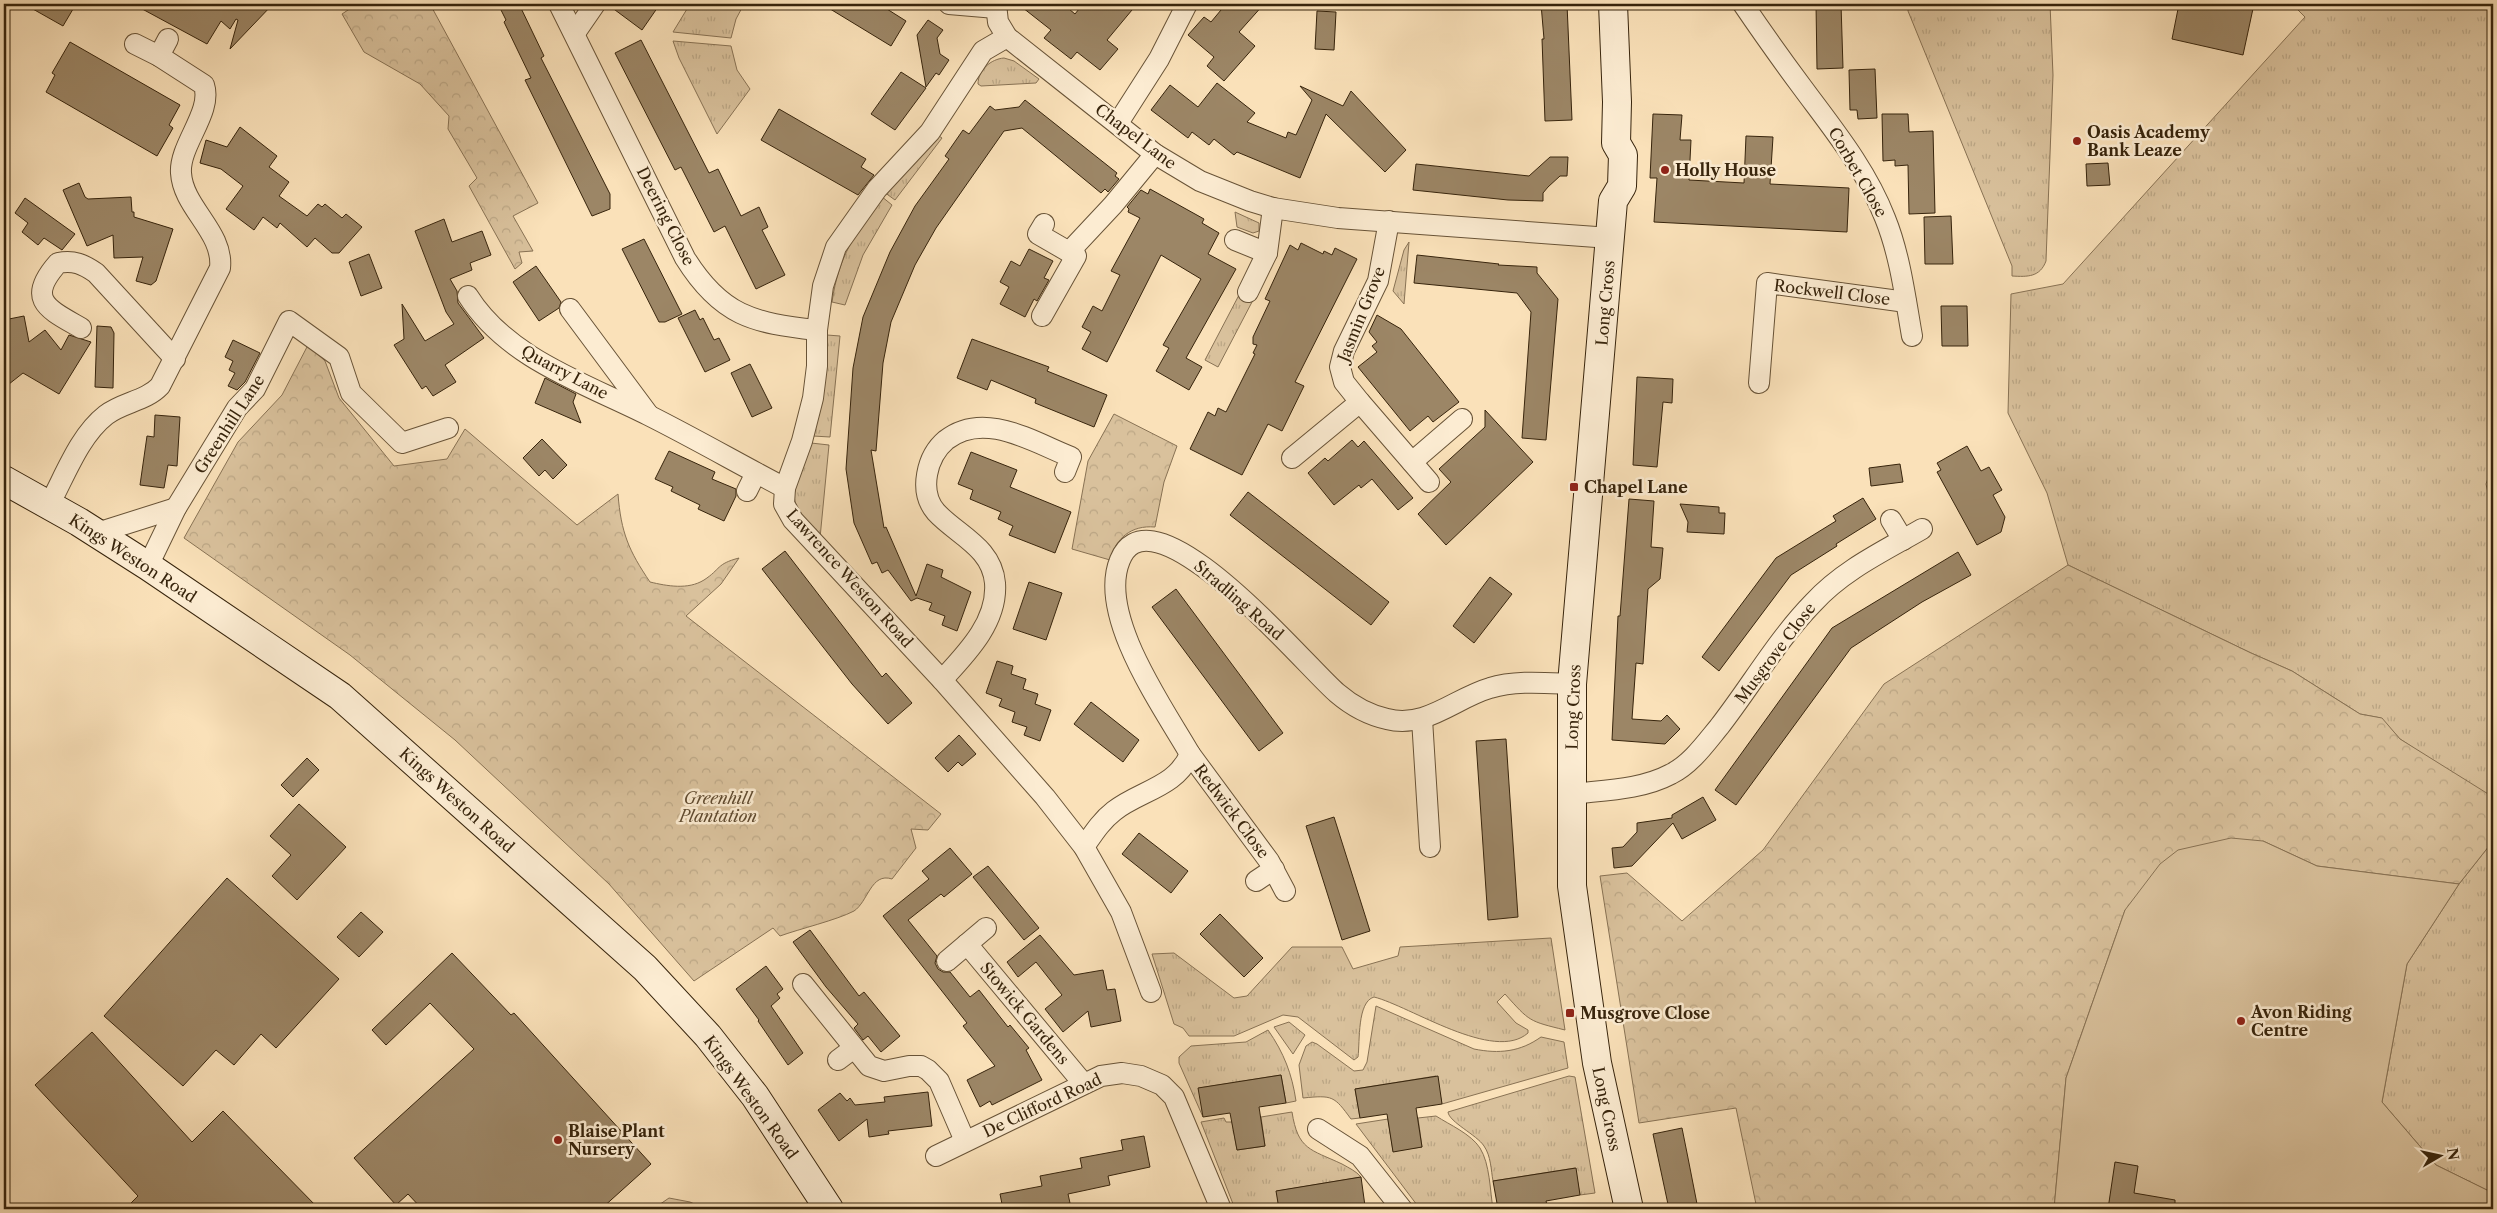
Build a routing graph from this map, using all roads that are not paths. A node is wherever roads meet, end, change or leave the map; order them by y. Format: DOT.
graph roads {
  1 [pos="560,4"];
  2 [pos="595,4"];
  3 [pos="949,4"];
  4 [pos="1187,4"];
  5 [pos="1613,4"];
  6 [pos="1743,4"];
  7 [pos="996,6"];
  8 [pos="575,33"];
  9 [pos="1007,37"];
  10 [pos="135,44"];
  11 [pos="1118,123"];
  12 [pos="1155,154"];
  13 [pos="1274,208"];
  14 [pos="1389,221"];
  15 [pos="1044,224"];
  16 [pos="1610,238"];
  17 [pos="1235,240"];
  18 [pos="1069,252"];
  19 [pos="1267,253"];
  20 [pos="1248,292"];
  21 [pos="468,296"];
  22 [pos="1906,302"];
  23 [pos="570,309"];
  24 [pos="1042,316"];
  25 [pos="81,328"];
  26 [pos="817,330"];
  27 [pos="1912,336"];
  28 [pos="175,359"];
  29 [pos="1760,383"];
  30 [pos="1360,402"];
  31 [pos="650,416"];
  32 [pos="1462,420"];
  33 [pos="448,428"];
  34 [pos="1292,458"];
  35 [pos="1412,462"];
  36 [pos="1064,472"];
  37 [pos="756,473"];
  38 [pos="4,480"];
  39 [pos="1429,482"];
  40 [pos="785,488"];
  41 [pos="747,491"];
  42 [pos="49,505"];
  43 [pos="176,508"];
  44 [pos="1891,520"];
  45 [pos="1922,528"];
  46 [pos="97,533"];
  47 [pos="1903,540"];
  48 [pos="148,566"];
  49 [pos="942,680"];
  50 [pos="1572,684"];
  51 [pos="1422,719"];
  52 [pos="1190,754"];
  53 [pos="1571,794"];
  54 [pos="1435,838"];
  55 [pos="1084,847"];
  56 [pos="1274,869"];
  57 [pos="1256,881"];
  58 [pos="1285,891"];
  59 [pos="986,928"];
  60 [pos="967,944"];
  61 [pos="946,961"];
  62 [pos="803,984"];
  63 [pos="1151,992"];
  64 [pos="854,1048"];
  65 [pos="838,1060"];
  66 [pos="1083,1083"];
  67 [pos="1318,1129"];
  68 [pos="966,1141"];
  69 [pos="936,1156"];
  70 [pos="829,1209"];
  71 [pos="1221,1209"];
  72 [pos="1402,1209"];
  73 [pos="1629,1209"];
  1 -- 8 [label="street, Deering Close"];
  2 -- 8 [label="street"];
  3 -- 7 [label="street"];
  4 -- 11 [label="street"];
  5 -- 16 [label="street, Long Cross"];
  6 -- 22 [label="street, Corbet Close"];
  7 -- 9 [label="street, Chapel Lane"];
  8 -- 26 [label="street, Deering Close"];
  9 -- 11 [label="street, Chapel Lane"];
  9 -- 26 [label="street, Lawrence Weston Road"];
  10 -- 28 [label="street"];
  11 -- 12 [label="street, Chapel Lane"];
  12 -- 13 [label="street, Chapel Lane"];
  12 -- 18 [label="street"];
  13 -- 14 [label="street, Chapel Lane"];
  13 -- 19 [label="street"];
  14 -- 16 [label="street, Chapel Lane"];
  14 -- 30 [label="street, Jasmin Grove"];
  15 -- 18 [label="street"];
  16 -- 50 [label="street, Long Cross"];
  17 -- 19 [label="street"];
  18 -- 24 [label="street"];
  19 -- 20 [label="street"];
  21 -- 31 [label="street, Quarry Lane"];
  22 -- 27 [label="street, Corbet Close"];
  22 -- 29 [label="street, Rockwell Close"];
  23 -- 31 [label="street, Quarry Lane"];
  25 -- 28 [label="street"];
  26 -- 40 [label="street, Lawrence Weston Road"];
  28 -- 42 [label="street"];
  30 -- 34 [label="street"];
  30 -- 35 [label="street, Jasmin Grove"];
  31 -- 37 [label="street, Quarry Lane"];
  32 -- 35 [label="street"];
  33 -- 43 [label="street, Greenhill Lane"];
  35 -- 39 [label="street, Jasmin Grove"];
  36 -- 49 [label="street"];
  37 -- 40 [label="street, Quarry Lane"];
  37 -- 41 [label="street"];
  38 -- 42 [label="street, Kings Weston Road"];
  40 -- 49 [label="street, Lawrence Weston Road"];
  42 -- 46 [label="street, Kings Weston Road"];
  43 -- 46 [label="street"];
  43 -- 48 [label="street, Greenhill Lane"];
  44 -- 47 [label="street"];
  45 -- 47 [label="street, Musgrove Close"];
  46 -- 48 [label="street, Kings Weston Road"];
  47 -- 53 [label="street, Musgrove Close"];
  48 -- 70 [label="street, Kings Weston Road"];
  49 -- 55 [label="street, Lawrence Weston Road"];
  50 -- 51 [label="street, Stradling Road"];
  50 -- 53 [label="street, Long Cross"];
  51 -- 52 [label="street, Stradling Road"];
  51 -- 54 [label="street"];
  52 -- 55 [label="street"];
  52 -- 56 [label="street, Redwick Close"];
  53 -- 73 [label="street, Long Cross"];
  55 -- 63 [label="street, Lawrence Weston Road"];
  56 -- 57 [label="street, Redwick Close"];
  56 -- 58 [label="street, Redwick Close"];
  59 -- 60 [label="street"];
  60 -- 61 [label="street"];
  60 -- 66 [label="street, Stowick Gardens"];
  62 -- 64 [label="street"];
  64 -- 65 [label="street"];
  64 -- 68 [label="street"];
  66 -- 68 [label="street, De Clifford Road"];
  66 -- 71 [label="street, De Clifford Road"];
  67 -- 72 [label="street"];
  68 -- 69 [label="street, De Clifford Road"];
}
